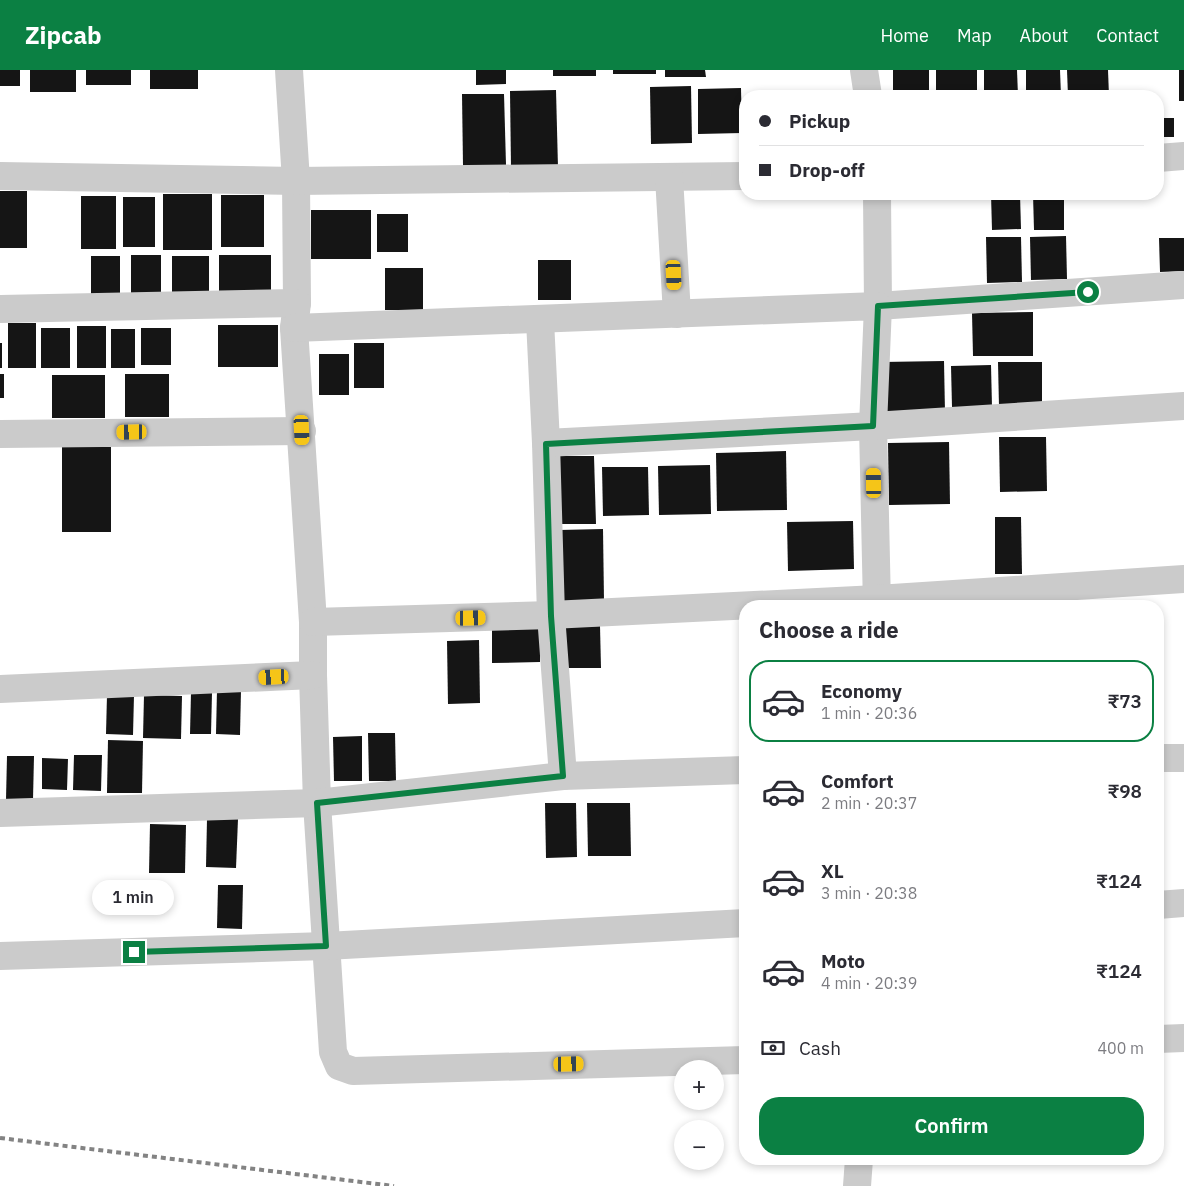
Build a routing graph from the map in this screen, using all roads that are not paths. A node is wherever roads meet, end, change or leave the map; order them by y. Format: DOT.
graph roads {
  1 [pos="289,70"];
  2 [pos="864,70"];
  3 [pos="867,90"];
  4 [pos="1184,156"];
  5 [pos="1164,158"];
  6 [pos="0,176"];
  7 [pos="739,176"];
  8 [pos="669,178"];
  9 [pos="296,181"];
  10 [pos="877,200"];
  11 [pos="1184,285"];
  12 [pos="878,306"];
  13 [pos="0,309"];
  14 [pos="677,314"];
  15 [pos="296,315"];
  16 [pos="540,320"];
  17 [pos="1184,406"];
  18 [pos="873,426"];
  19 [pos="302,430"];
  20 [pos="0,434"];
  21 [pos="546,444"];
  22 [pos="1184,579"];
  23 [pos="877,600"];
  24 [pos="904,600"];
  25 [pos="739,608"];
  26 [pos="551,616"];
  27 [pos="313,622"];
  28 [pos="313,675"];
  29 [pos="0,689"];
  30 [pos="1164,758"];
  31 [pos="1184,758"];
  32 [pos="739,770"];
  33 [pos="563,776"];
  34 [pos="317,803"];
  35 [pos="0,813"];
  36 [pos="1184,903"];
  37 [pos="1164,904"];
  38 [pos="739,924"];
  39 [pos="326,946"];
  40 [pos="0,956"];
  41 [pos="1184,1038"];
  42 [pos="1164,1039"];
  43 [pos="739,1060"];
  44 [pos="859,1165"];
  45 [pos="857,1186"];
  1 -- 9 [label="street"];
  2 -- 3 [label="street"];
  4 -- 5 [label="street"];
  6 -- 9 [label="street"];
  7 -- 8 [label="street"];
  8 -- 9 [label="street"];
  8 -- 14 [label="street"];
  9 -- 15 [label="street"];
  10 -- 12 [label="street"];
  11 -- 12 [label="street"];
  12 -- 14 [label="street"];
  12 -- 18 [label="street"];
  13 -- 15 [label="street"];
  14 -- 16 [label="street"];
  15 -- 16 [label="street"];
  15 -- 19 [label="street"];
  16 -- 21 [label="street"];
  17 -- 18 [label="street"];
  18 -- 21 [label="street"];
  18 -- 23 [label="street"];
  19 -- 20 [label="street"];
  19 -- 27 [label="street"];
  21 -- 26 [label="street"];
  22 -- 24 [label="street"];
  25 -- 26 [label="street"];
  26 -- 27 [label="street"];
  26 -- 33 [label="street"];
  27 -- 28 [label="street"];
  28 -- 29 [label="street"];
  28 -- 34 [label="street"];
  30 -- 31 [label="street"];
  32 -- 33 [label="street"];
  33 -- 34 [label="street"];
  34 -- 35 [label="street"];
  34 -- 39 [label="street"];
  36 -- 37 [label="street"];
  38 -- 39 [label="street"];
  39 -- 40 [label="street"];
  39 -- 43 [label="street"];
  41 -- 42 [label="street"];
  44 -- 45 [label="street"];
}
